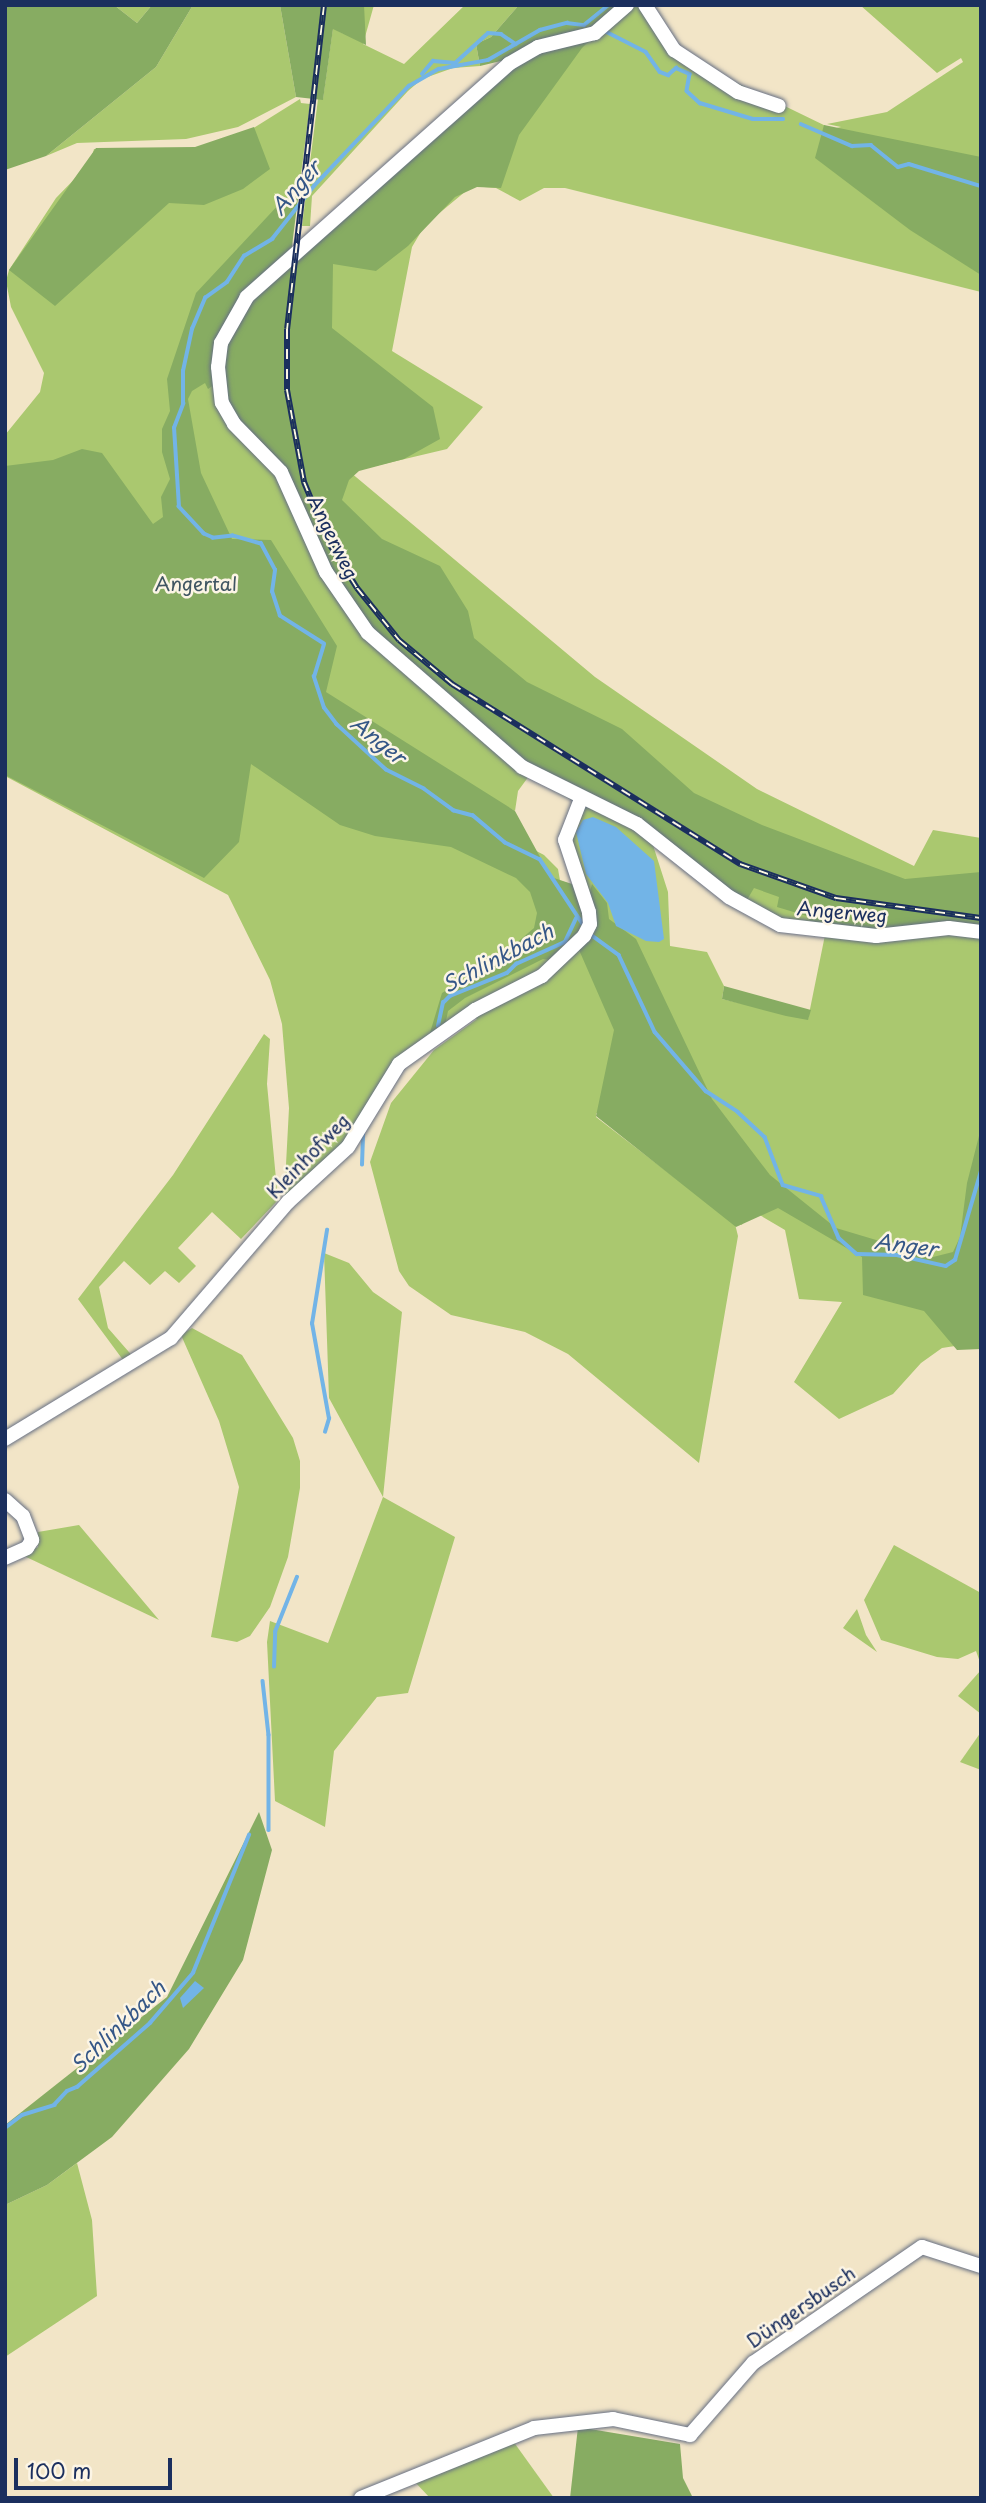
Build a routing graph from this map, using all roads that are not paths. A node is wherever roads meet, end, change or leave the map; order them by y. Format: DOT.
graph roads {
  1 [pos="627,6"];
  2 [pos="647,10"];
  3 [pos="779,106"];
  4 [pos="581,799"];
  5 [pos="981,932"];
  6 [pos="5,1439"];
  7 [pos="5,1500"];
  8 [pos="5,1558"];
  9 [pos="981,2266"];
  10 [pos="361,2498"];
  1 -- 2 [label="street, Angerweg"];
  1 -- 4 [label="street, Angerweg"];
  2 -- 3 [label="street, Angerweg"];
  4 -- 5 [label="street, Angerweg"];
  4 -- 6 [label="street, Kleinhofweg"];
  7 -- 8 [label="street"];
  9 -- 10 [label="street, Düngersbusch"];
}
